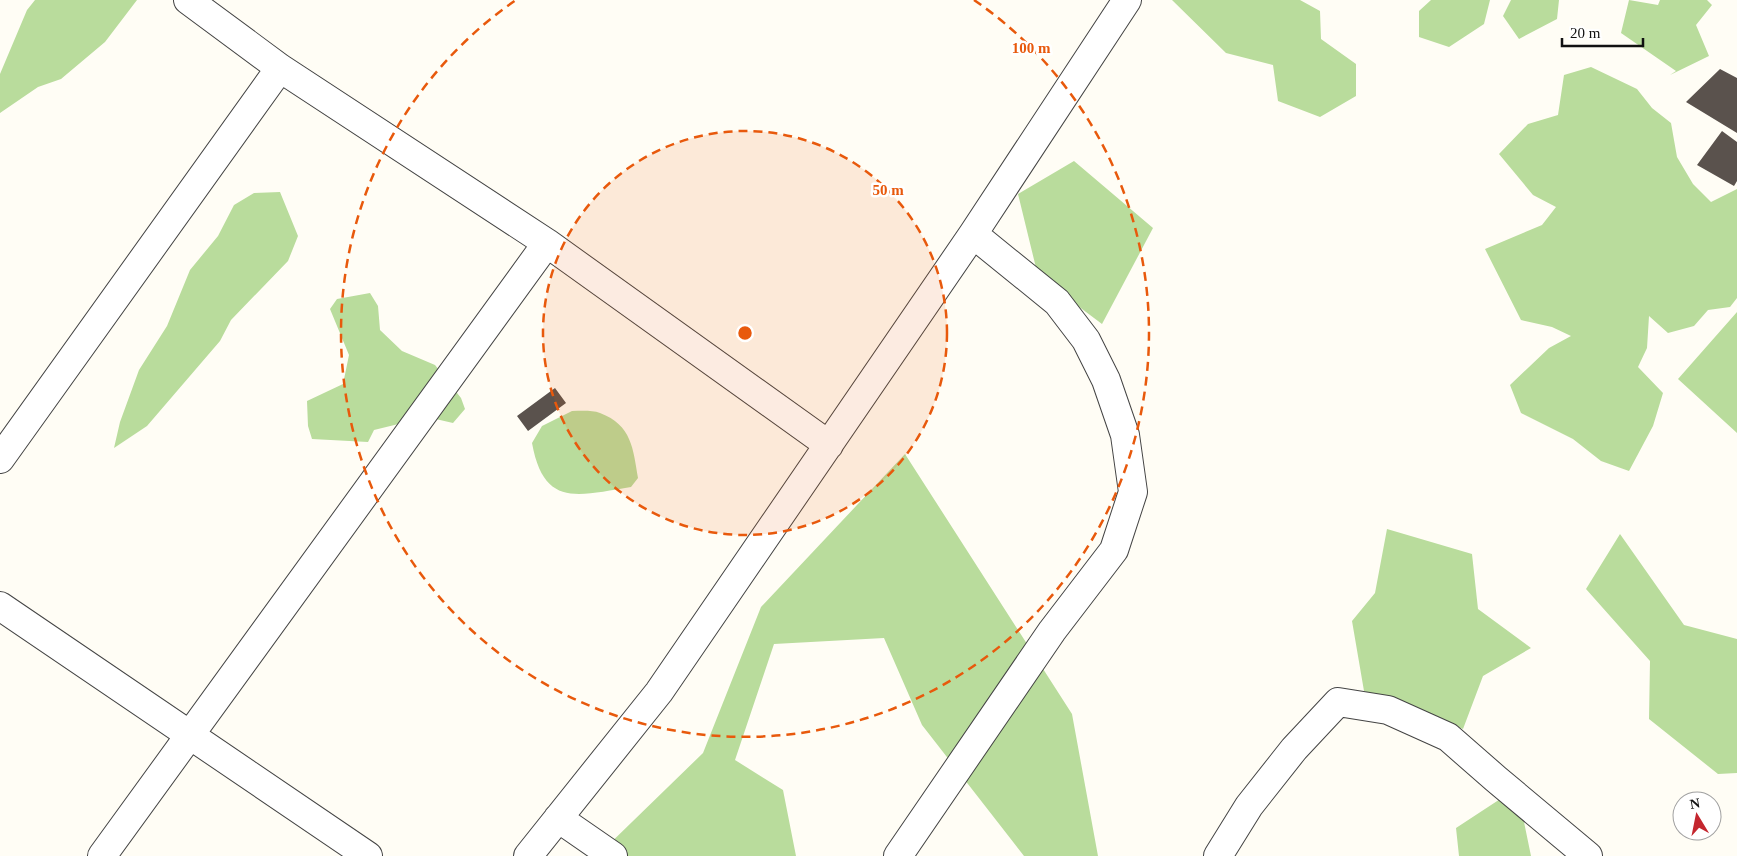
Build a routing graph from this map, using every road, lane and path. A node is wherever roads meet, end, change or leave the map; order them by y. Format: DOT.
graph roads {
  1 [pos="188,0"];
  2 [pos="1127,0"];
  3 [pos="280,68"];
  4 [pos="973,234"];
  5 [pos="547,242"];
  6 [pos="829,445"];
  7 [pos="0,459"];
  8 [pos="0,606"];
  9 [pos="190,736"];
  10 [pos="558,818"];
  11 [pos="102,856"];
  12 [pos="368,856"];
  13 [pos="528,856"];
  14 [pos="613,856"];
  15 [pos="898,856"];
  16 [pos="1218,856"];
  17 [pos="1588,856"];
  1 -- 3 [label="street"];
  2 -- 4 [label="street"];
  3 -- 5 [label="street"];
  3 -- 7 [label="street"];
  4 -- 6 [label="street"];
  4 -- 15 [label="street"];
  5 -- 6 [label="street"];
  5 -- 9 [label="street"];
  6 -- 10 [label="street"];
  8 -- 9 [label="street"];
  9 -- 11 [label="street"];
  9 -- 12 [label="street"];
  10 -- 13 [label="street"];
  10 -- 14 [label="street"];
  16 -- 17 [label="street"];
}
